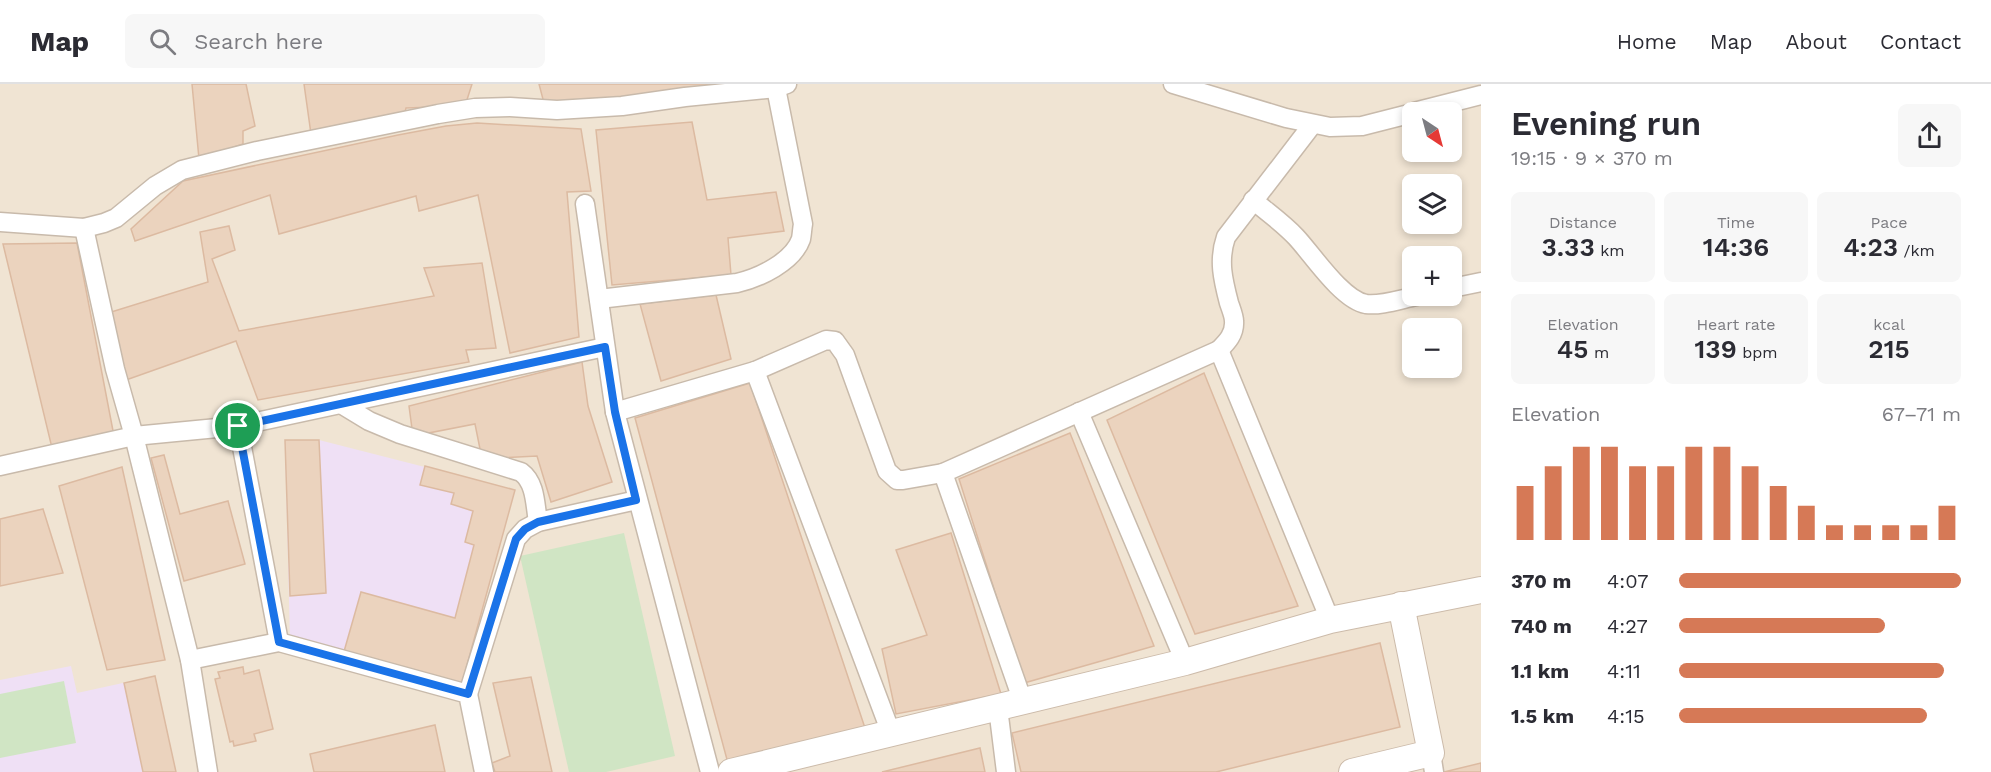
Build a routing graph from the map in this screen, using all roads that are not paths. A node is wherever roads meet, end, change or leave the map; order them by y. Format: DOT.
graph roads {
  1 [pos="1173,84"];
  2 [pos="782,86"];
  3 [pos="1481,96"];
  4 [pos="1457,102"];
  5 [pos="1402,116"];
  6 [pos="1312,124"];
  7 [pos="1253,200"];
  8 [pos="585,204"];
  9 [pos="0,222"];
  10 [pos="84,228"];
  11 [pos="1481,282"];
  12 [pos="1462,286"];
  13 [pos="599,299"];
  14 [pos="1402,299"];
  15 [pos="605,347"];
  16 [pos="1219,350"];
  17 [pos="755,371"];
  18 [pos="341,404"];
  19 [pos="615,412"];
  20 [pos="1079,412"];
  21 [pos="238,426"];
  22 [pos="134,436"];
  23 [pos="0,466"];
  24 [pos="943,473"];
  25 [pos="636,500"];
  26 [pos="538,522"];
  27 [pos="1481,590"];
  28 [pos="1401,605"];
  29 [pos="1330,620"];
  30 [pos="279,642"];
  31 [pos="190,660"];
  32 [pos="1185,662"];
  33 [pos="468,694"];
  34 [pos="1023,702"];
  35 [pos="998,708"];
  36 [pos="891,734"];
  37 [pos="1432,763"];
  38 [pos="208,772"];
  39 [pos="484,772"];
  40 [pos="710,772"];
  41 [pos="730,772"];
  42 [pos="1006,772"];
  43 [pos="1352,772"];
  1 -- 6 [label="street"];
  2 -- 10 [label="street"];
  2 -- 13 [label="street"];
  3 -- 4 [label="street"];
  5 -- 6 [label="street"];
  6 -- 7 [label="street"];
  7 -- 14 [label="street"];
  7 -- 16 [label="street"];
  8 -- 13 [label="street"];
  9 -- 10 [label="street"];
  10 -- 22 [label="street"];
  11 -- 12 [label="street"];
  13 -- 15 [label="street"];
  15 -- 18 [label="street"];
  15 -- 19 [label="street"];
  16 -- 20 [label="street"];
  16 -- 29 [label="street"];
  17 -- 19 [label="street"];
  17 -- 24 [label="street"];
  17 -- 36 [label="street"];
  18 -- 21 [label="street"];
  18 -- 26 [label="street"];
  19 -- 25 [label="street"];
  20 -- 24 [label="street"];
  20 -- 32 [label="street"];
  21 -- 22 [label="street"];
  21 -- 30 [label="street"];
  22 -- 23 [label="street"];
  22 -- 31 [label="street"];
  24 -- 34 [label="street"];
  25 -- 26 [label="street"];
  25 -- 40 [label="street"];
  26 -- 33 [label="street"];
  27 -- 28 [label="street"];
  28 -- 29 [label="street"];
  28 -- 37 [label="street"];
  29 -- 32 [label="street"];
  30 -- 31 [label="street"];
  30 -- 33 [label="street"];
  31 -- 38 [label="street"];
  32 -- 34 [label="street"];
  33 -- 39 [label="street"];
  34 -- 35 [label="street"];
  35 -- 36 [label="street"];
  35 -- 42 [label="street"];
  36 -- 41 [label="street"];
  37 -- 43 [label="street"];
}
